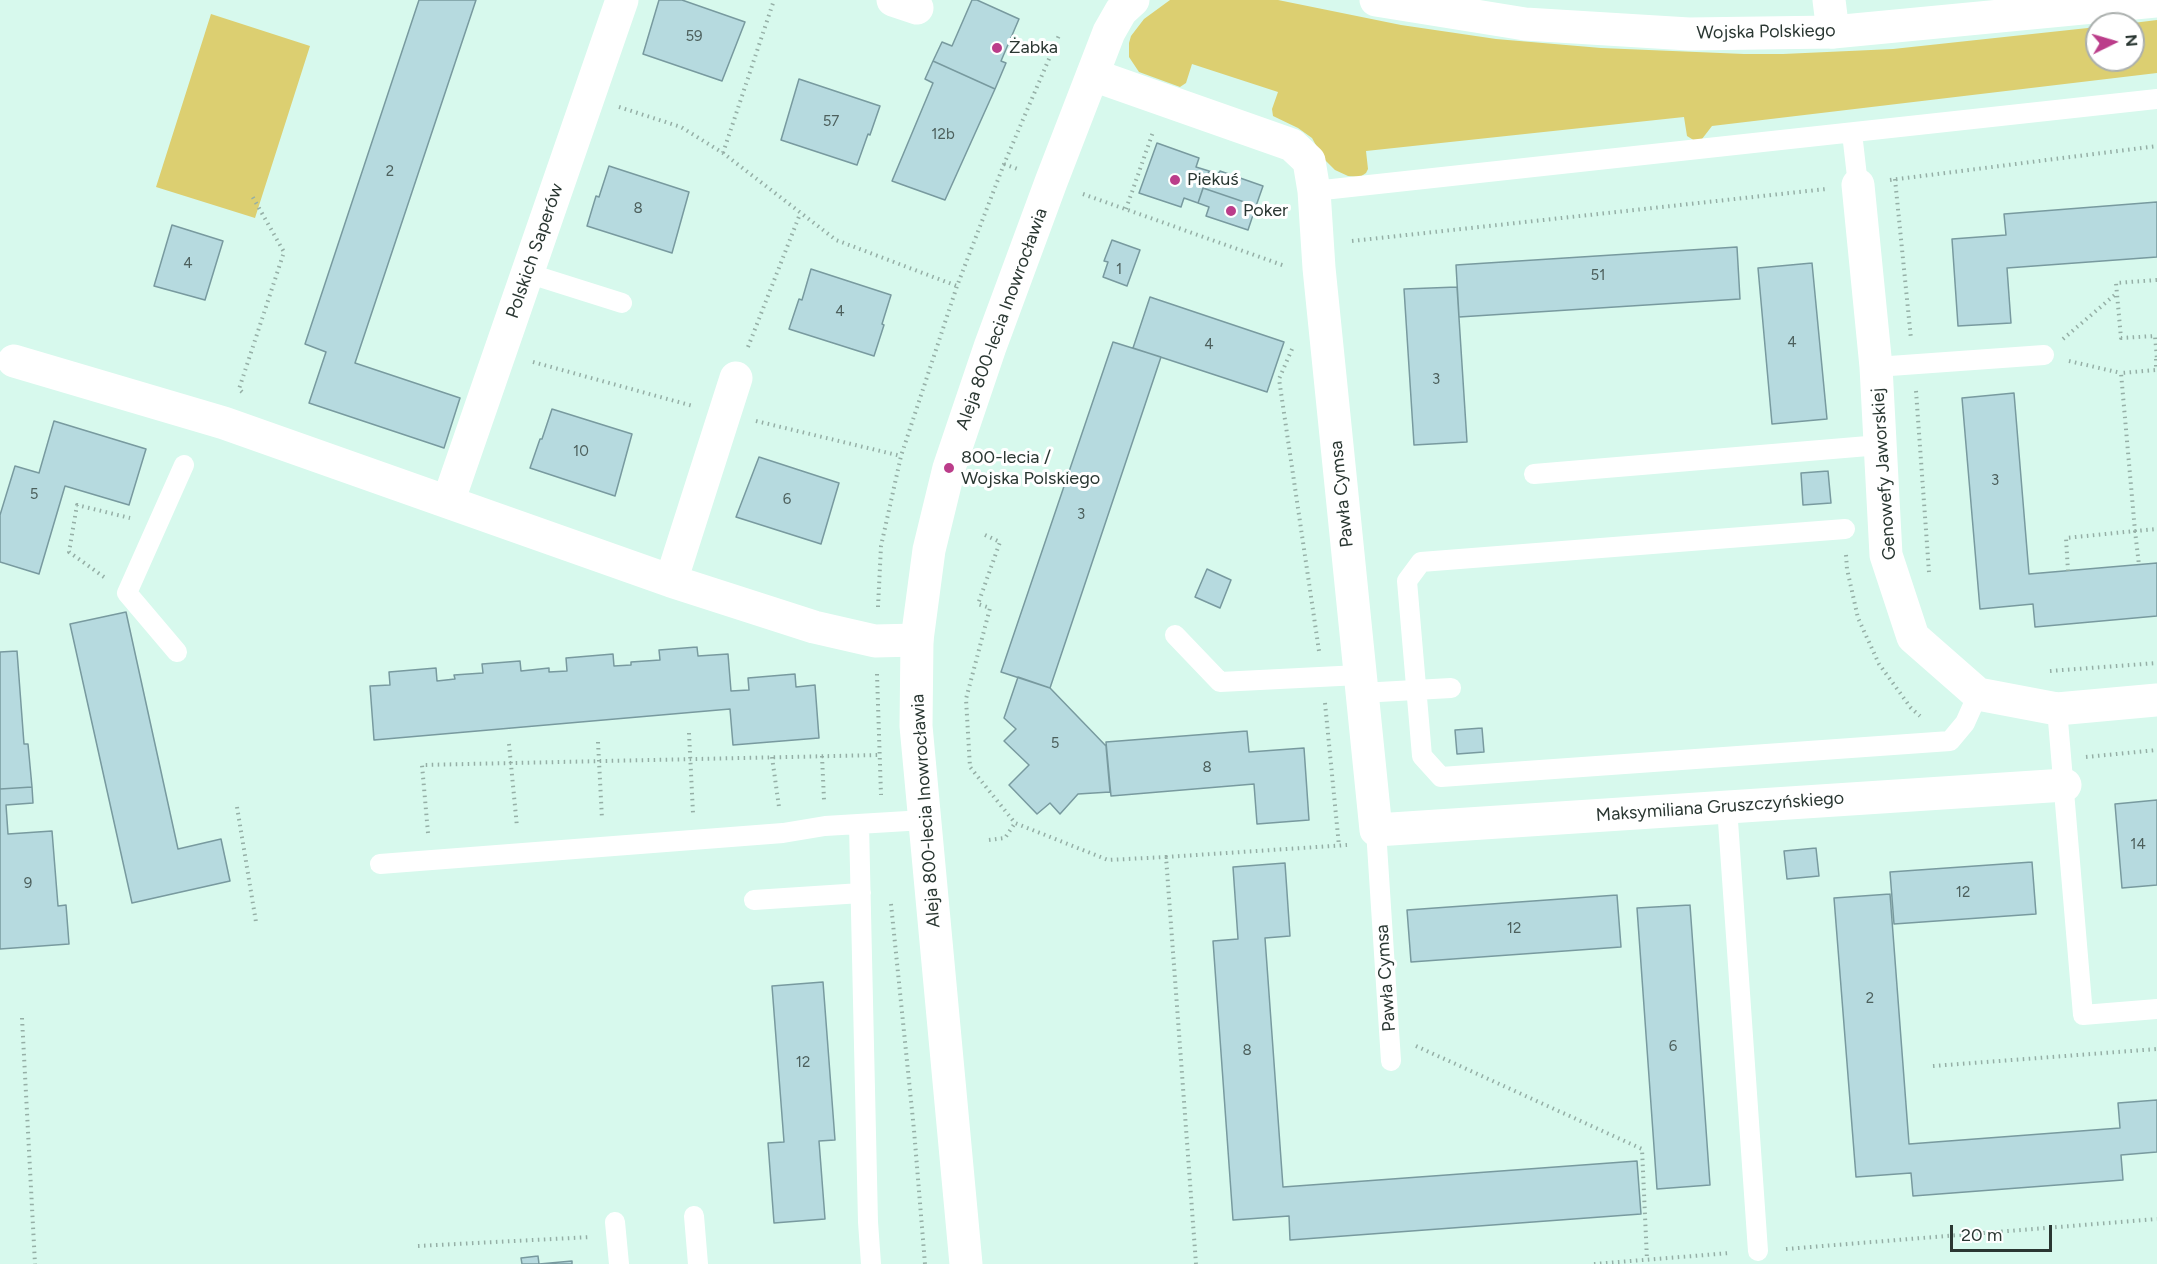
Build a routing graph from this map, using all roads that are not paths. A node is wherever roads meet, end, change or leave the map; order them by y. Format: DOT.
graph roads {
  1 [pos="622,0"];
  2 [pos="1133,0"];
  3 [pos="1376,0"];
  4 [pos="1829,0"];
  5 [pos="2157,1"];
  6 [pos="1833,32"];
  7 [pos="1093,75"];
  8 [pos="2157,99"];
  9 [pos="1852,133"];
  10 [pos="1858,185"];
  11 [pos="1314,191"];
  12 [pos="527,273"];
  13 [pos="622,303"];
  14 [pos="2044,355"];
  15 [pos="14,361"];
  16 [pos="1876,367"];
  17 [pos="736,378"];
  18 [pos="1880,446"];
  19 [pos="184,465"];
  20 [pos="1534,474"];
  21 [pos="448,502"];
  22 [pos="1845,529"];
  23 [pos="671,581"];
  24 [pos="1175,635"];
  25 [pos="918,640"];
  26 [pos="177,652"];
  27 [pos="1360,684"];
  28 [pos="1450,688"];
  29 [pos="1417,690"];
  30 [pos="1978,694"];
  31 [pos="2157,700"];
  32 [pos="2057,709"];
  33 [pos="2065,785"];
  34 [pos="1727,807"];
  35 [pos="924,820"];
  36 [pos="860,824"];
  37 [pos="1376,830"];
  38 [pos="380,864"];
  39 [pos="861,893"];
  40 [pos="754,900"];
  41 [pos="2157,1009"];
  42 [pos="1392,1061"];
  43 [pos="694,1216"];
  44 [pos="616,1228"];
  45 [pos="1758,1251"];
  46 [pos="619,1264"];
  47 [pos="698,1264"];
  48 [pos="871,1264"];
  49 [pos="966,1264"];
  1 -- 12 [label="street, Polskich Saperów"];
  2 -- 7 [label="street, Aleja 800-lecia Inowrocławia"];
  3 -- 6 [label="street, Wojska Polskiego"];
  4 -- 6 [label="street"];
  5 -- 6 [label="street, Wojska Polskiego"];
  7 -- 11 [label="street, Pawła Cymsa"];
  7 -- 25 [label="street, Aleja 800-lecia Inowrocławia"];
  8 -- 9 [label="lane"];
  9 -- 10 [label="lane"];
  9 -- 11 [label="lane"];
  10 -- 16 [label="street, Genowefy Jaworskiej"];
  11 -- 27 [label="street, Pawła Cymsa"];
  12 -- 13 [label="lane"];
  12 -- 21 [label="street, Polskich Saperów"];
  14 -- 16 [label="lane"];
  15 -- 21 [label="street"];
  16 -- 18 [label="street, Genowefy Jaworskiej"];
  17 -- 23 [label="street"];
  18 -- 20 [label="lane"];
  18 -- 30 [label="street, Genowefy Jaworskiej"];
  19 -- 26 [label="lane"];
  21 -- 23 [label="street"];
  22 -- 29 [label="lane"];
  23 -- 25 [label="street"];
  24 -- 27 [label="lane"];
  25 -- 35 [label="street, Aleja 800-lecia Inowrocławia"];
  27 -- 29 [label="lane"];
  27 -- 37 [label="street, Pawła Cymsa"];
  28 -- 29 [label="lane"];
  29 -- 30 [label="lane"];
  30 -- 32 [label="street"];
  31 -- 32 [label="street"];
  32 -- 33 [label="lane"];
  33 -- 34 [label="street, Maksymiliana Gruszczyńskiego"];
  33 -- 41 [label="lane"];
  34 -- 37 [label="street, Maksymiliana Gruszczyńskiego"];
  34 -- 45 [label="lane"];
  35 -- 36 [label="lane"];
  35 -- 49 [label="street, Aleja 800-lecia Inowrocławia"];
  36 -- 38 [label="lane"];
  36 -- 39 [label="lane"];
  37 -- 42 [label="lane, Pawła Cymsa"];
  39 -- 40 [label="lane"];
  39 -- 48 [label="lane"];
  43 -- 47 [label="lane"];
  44 -- 46 [label="lane"];
}
